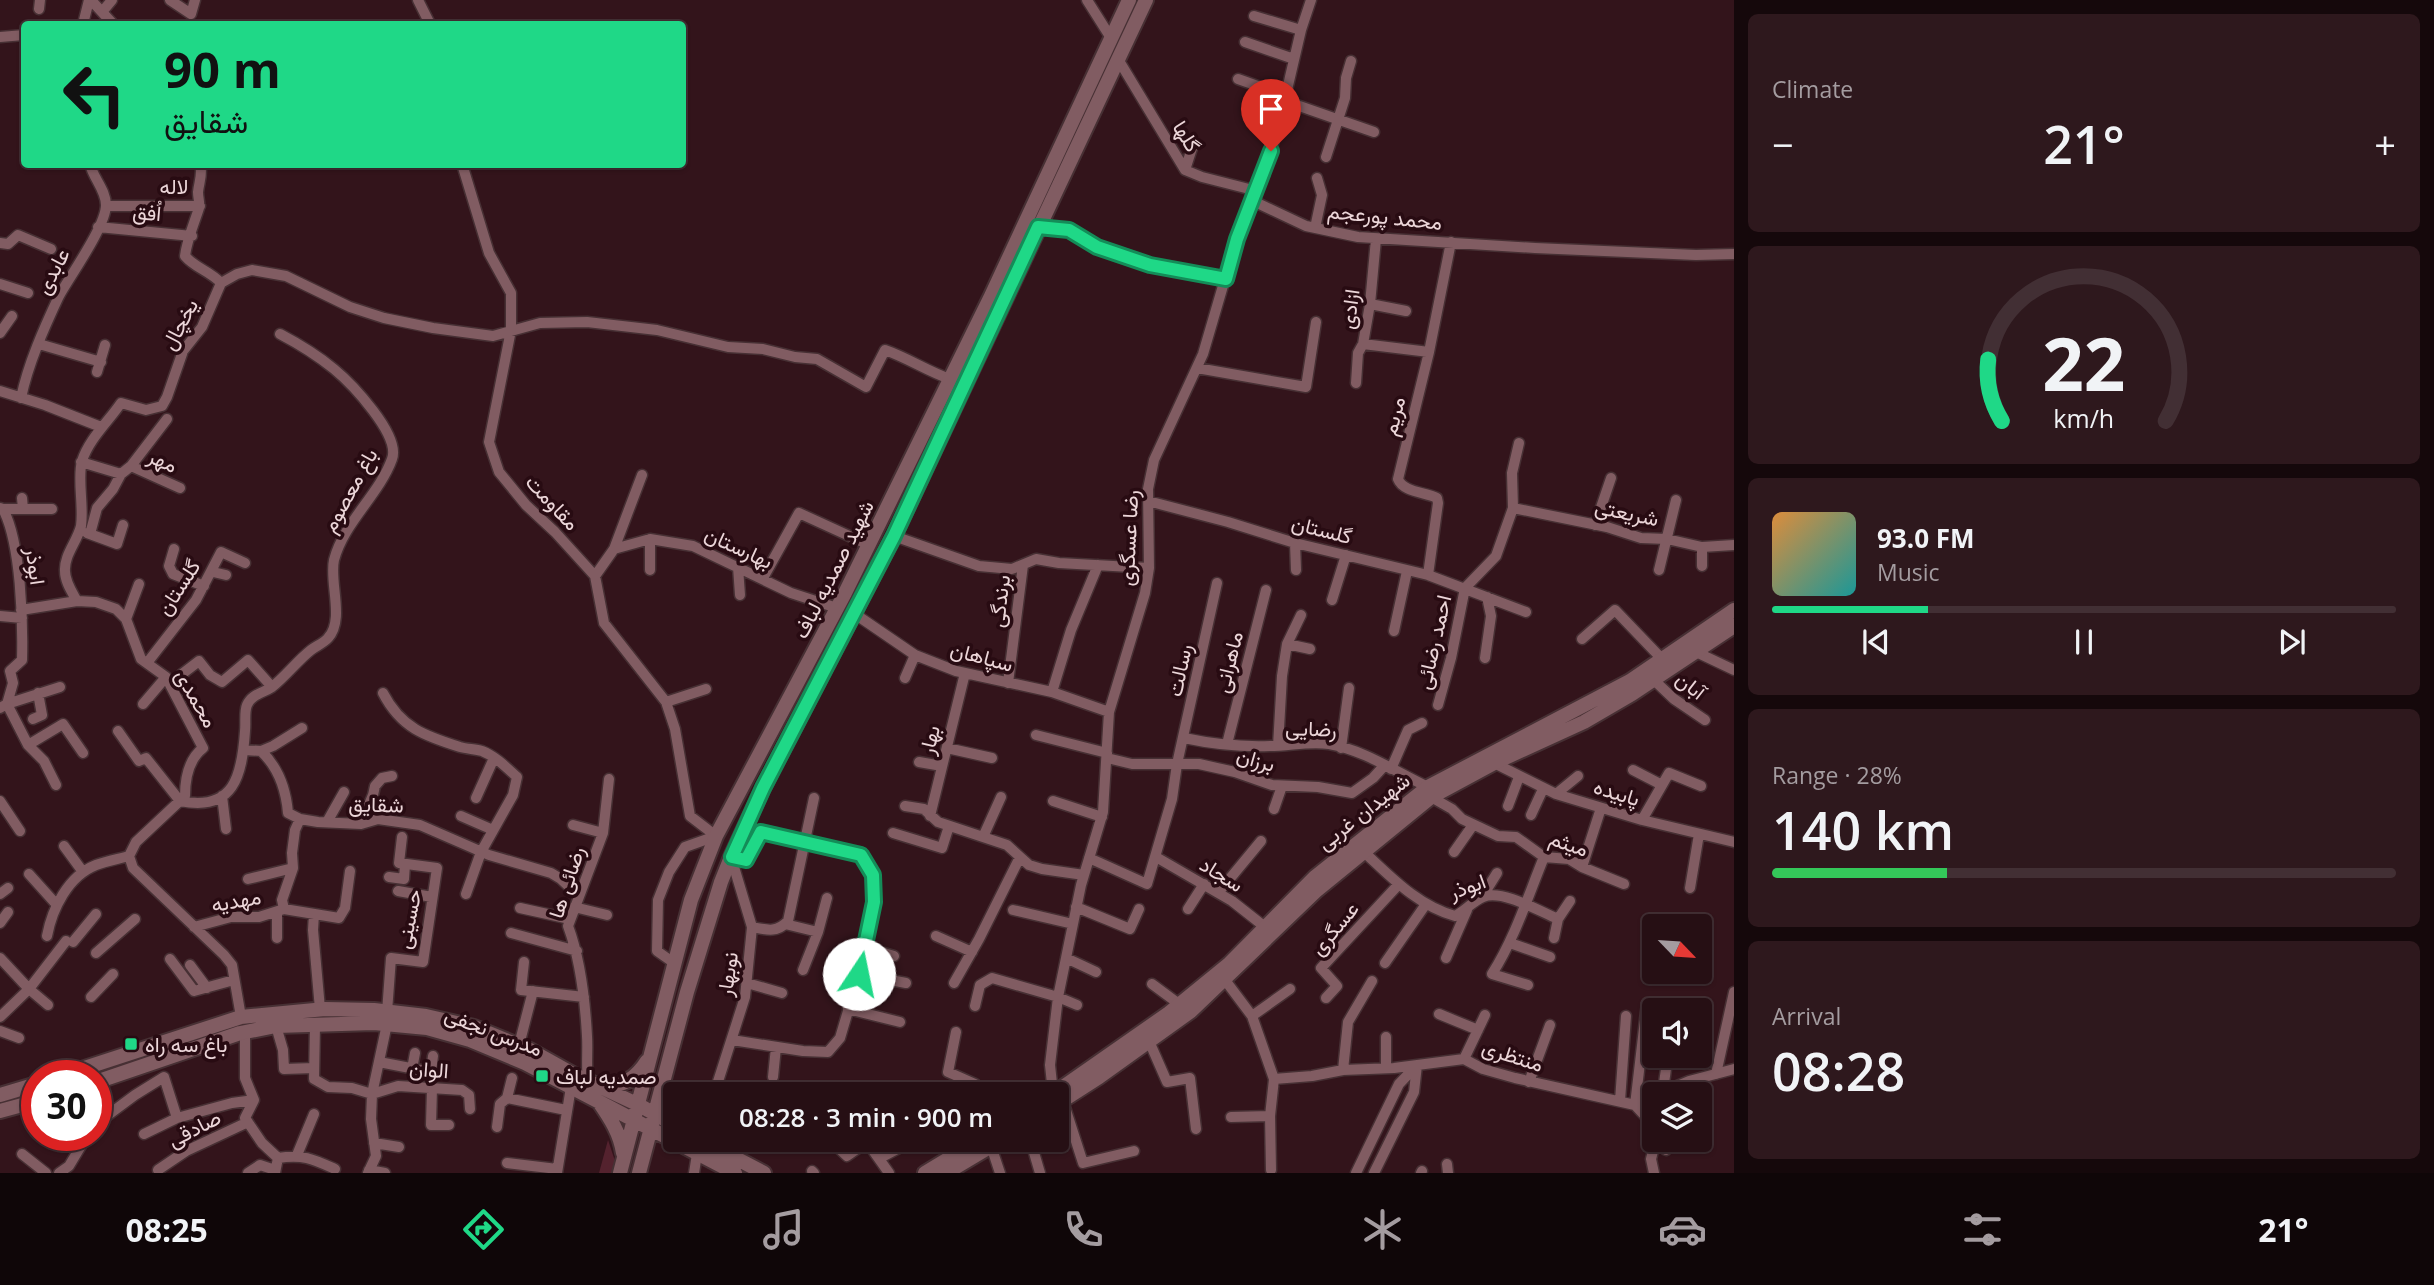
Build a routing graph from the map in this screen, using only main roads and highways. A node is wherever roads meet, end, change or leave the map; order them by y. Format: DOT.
graph roads {
  1 [pos="1129,0"];
  2 [pos="1146,0"];
  3 [pos="1009,273"];
  4 [pos="1734,610"];
  5 [pos="1734,626"];
  6 [pos="1430,792"];
  7 [pos="387,1018"];
  8 [pos="1126,1050"];
  9 [pos="651,1054"];
  10 [pos="112,1070"];
  11 [pos="112,1072"];
  12 [pos="665,1075"];
  13 [pos="665,1082"];
  14 [pos="21,1089"];
  15 [pos="595,1089"];
  16 [pos="1069,1089"];
  17 [pos="0,1095"];
  18 [pos="21,1105"];
  19 [pos="639,1105"];
  20 [pos="0,1111"];
  21 [pos="634,1119"];
  22 [pos="652,1121"];
  23 [pos="663,1123"];
  24 [pos="663,1130"];
  25 [pos="663,1146"];
  26 [pos="705,1152"];
  27 [pos="711,1152"];
  28 [pos="969,1152"];
  29 [pos="976,1152"];
  30 [pos="622,1166"];
  31 [pos="640,1167"];
  32 [pos="735,1173"];
  33 [pos="764,1173"];
  34 [pos="925,1173"];
  35 [pos="946,1173"];
  1 -- 3 [label="main road, شهید صمدیه لباف"];
  2 -- 3 [label="main road, شهید صمدیه لباف"];
  3 -- 9 [label="main road, شهید صمدیه لباف"];
  3 -- 12 [label="main road, شهید صمدیه لباف"];
  4 -- 6 [label="main road, شهیدان غربی"];
  5 -- 6 [label="main road, شهیدان غربی"];
  6 -- 8 [label="main road, شهیدان غربی"];
  6 -- 8 [label="main road, شهیدان غربی"];
  7 -- 10 [label="main road, مدرس نجفی"];
  7 -- 11 [label="main road, مدرس نجفی"];
  7 -- 15 [label="main road, مدرس نجفی"];
  7 -- 15 [label="main road, مدرس نجفی"];
  8 -- 16 [label="main road, شهیدان غربی"];
  9 -- 15 [label="main road"];
  9 -- 19 [label="main road, شهید صمدیه لباف"];
  12 -- 13 [label="main road"];
  12 -- 22 [label="main road, شهید صمدیه لباف"];
  14 -- 17 [label="main road"];
  15 -- 19 [label="main road, مدرس نجفی"];
  15 -- 21 [label="main road, مدرس نجفی"];
  15 -- 30 [label="main road"];
  18 -- 20 [label="main road"];
  19 -- 21 [label="main road, شهید صمدیه لباف"];
  19 -- 22 [label="main road, مدرس نجفی"];
  21 -- 22 [label="main road, مدرس نجفی"];
  21 -- 30 [label="main road, شهید صمدیه لباف"];
  22 -- 23 [label="main road, مدرس نجفی"];
  22 -- 24 [label="main road, مدرس نجفی"];
  22 -- 31 [label="main road, شهید صمدیه لباف"];
  25 -- 31 [label="main road"];
  26 -- 32 [label="main road, مدرس نجفی"];
  27 -- 33 [label="main road, مدرس نجفی"];
  28 -- 34 [label="main road"];
  29 -- 35 [label="main road"];
}
